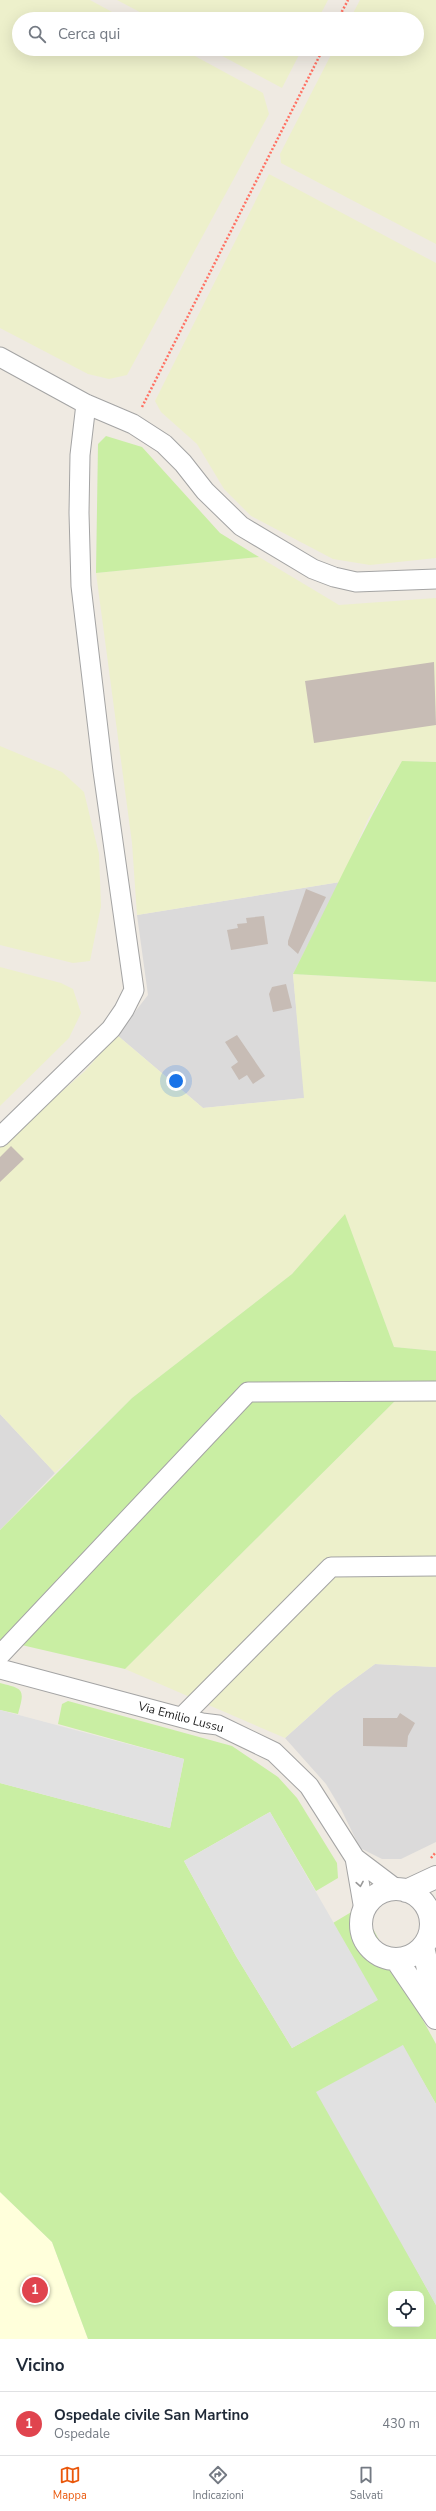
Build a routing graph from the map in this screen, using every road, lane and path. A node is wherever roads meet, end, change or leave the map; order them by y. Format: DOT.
graph roads {
  1 [pos="348,0"];
  2 [pos="342,12"];
  3 [pos="319,56"];
  4 [pos="0,357"];
  5 [pos="86,404"];
  6 [pos="133,424"];
  7 [pos="436,579"];
  8 [pos="0,1137"];
  9 [pos="436,1391"];
  10 [pos="436,1566"];
  11 [pos="0,1655"];
  12 [pos="0,1669"];
  13 [pos="182,1717"];
  14 [pos="355,1858"];
  15 [pos="436,1877"];
  16 [pos="401,1890"];
  17 [pos="364,1910"];
  18 [pos="433,1912"];
  19 [pos="423,1947"];
  20 [pos="396,1959"];
  21 [pos="436,2004"];
  22 [pos="436,2018"];
  1 -- 2 [label="path"];
  3 -- 6 [label="path"];
  4 -- 5 [label="street"];
  5 -- 6 [label="street"];
  5 -- 8 [label="street"];
  6 -- 7 [label="street"];
  9 -- 11 [label="street"];
  10 -- 13 [label="street"];
  12 -- 13 [label="street, Via Emilio Lussu"];
  13 -- 14 [label="street, Via Emilio Lussu"];
  14 -- 16 [label="street, Via Emilio Lussu"];
  14 -- 17 [label="street, Via Emilio Lussu, one-way"];
  15 -- 16 [label="street"];
  16 -- 17 [label="street"];
  16 -- 18 [label="street"];
  17 -- 20 [label="street"];
  18 -- 19 [label="street"];
  19 -- 20 [label="street"];
  19 -- 21 [label="street"];
  20 -- 22 [label="street"];
}
